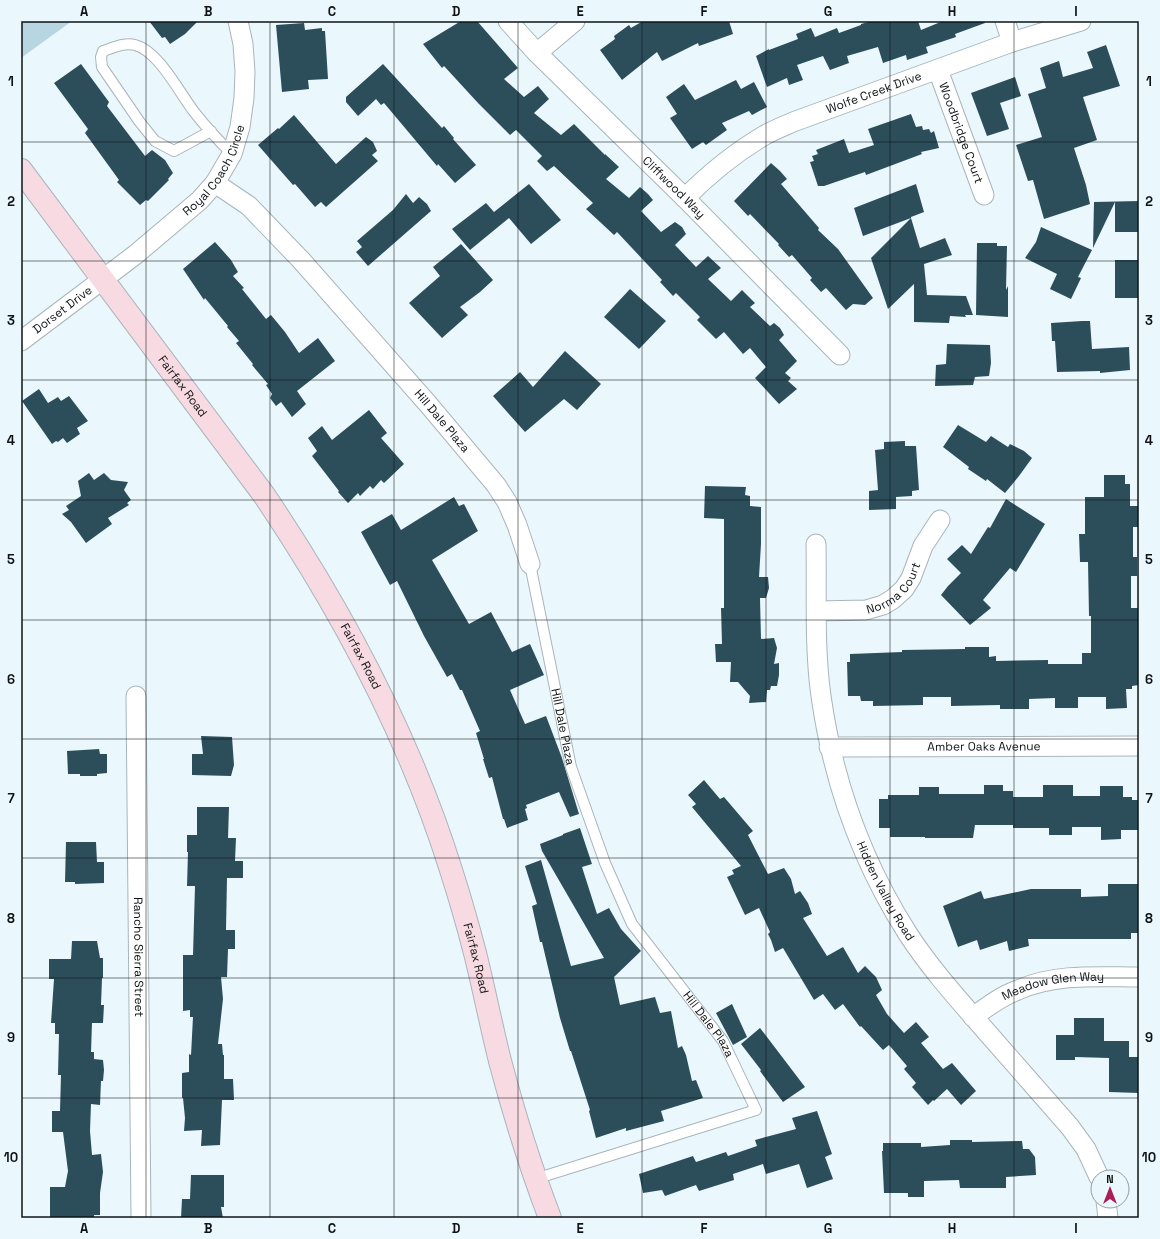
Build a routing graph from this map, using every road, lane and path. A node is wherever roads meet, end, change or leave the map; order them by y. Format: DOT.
graph roads {
  1 [pos="238,21"];
  2 [pos="508,21"];
  3 [pos="575,21"];
  4 [pos="1005,21"];
  5 [pos="1081,21"];
  6 [pos="1012,42"];
  7 [pos="537,53"];
  8 [pos="938,70"];
  9 [pos="211,131"];
  10 [pos="232,154"];
  11 [pos="21,170"];
  12 [pos="216,183"];
  13 [pos="984,195"];
  14 [pos="685,198"];
  15 [pos="103,279"];
  16 [pos="21,341"];
  17 [pos="840,355"];
  18 [pos="940,520"];
  19 [pos="816,544"];
  20 [pos="530,564"];
  21 [pos="817,611"];
  22 [pos="136,696"];
  23 [pos="1139,746"];
  24 [pos="830,747"];
  25 [pos="1139,977"];
  26 [pos="973,1017"];
  27 [pos="1095,1169"];
  28 [pos="535,1179"];
  29 [pos="141,1218"];
  30 [pos="550,1218"];
  1 -- 10 [label="street, Royal Coach Circle"];
  2 -- 7 [label="street, Cliffwood Way"];
  3 -- 7 [label="street"];
  4 -- 6 [label="street"];
  5 -- 6 [label="street, Wolfe Creek Drive"];
  6 -- 8 [label="street, Wolfe Creek Drive"];
  7 -- 14 [label="street, Cliffwood Way"];
  8 -- 13 [label="street, Woodbridge Court"];
  8 -- 14 [label="street, Wolfe Creek Drive"];
  9 -- 9 [label="lane"];
  9 -- 10 [label="lane"];
  10 -- 12 [label="street, Royal Coach Circle"];
  11 -- 15 [label="main road, Fairfax Road"];
  12 -- 15 [label="street, Royal Coach Circle"];
  12 -- 20 [label="street, Hill Dale Plaza"];
  14 -- 17 [label="street, Cliffwood Way"];
  15 -- 16 [label="street, Dorset Drive"];
  15 -- 28 [label="main road, Fairfax Road"];
  18 -- 21 [label="street, Norma Court"];
  19 -- 21 [label="street, Hidden Valley Road"];
  20 -- 28 [label="lane, Hill Dale Plaza"];
  21 -- 24 [label="street, Hidden Valley Road"];
  22 -- 29 [label="street, Rancho Sierra Street"];
  23 -- 24 [label="street, Amber Oaks Avenue"];
  24 -- 26 [label="street, Hidden Valley Road"];
  25 -- 26 [label="street, Meadow Glen Way"];
  26 -- 27 [label="street, Hidden Valley Road"];
  28 -- 30 [label="main road, Fairfax Road"];
}
